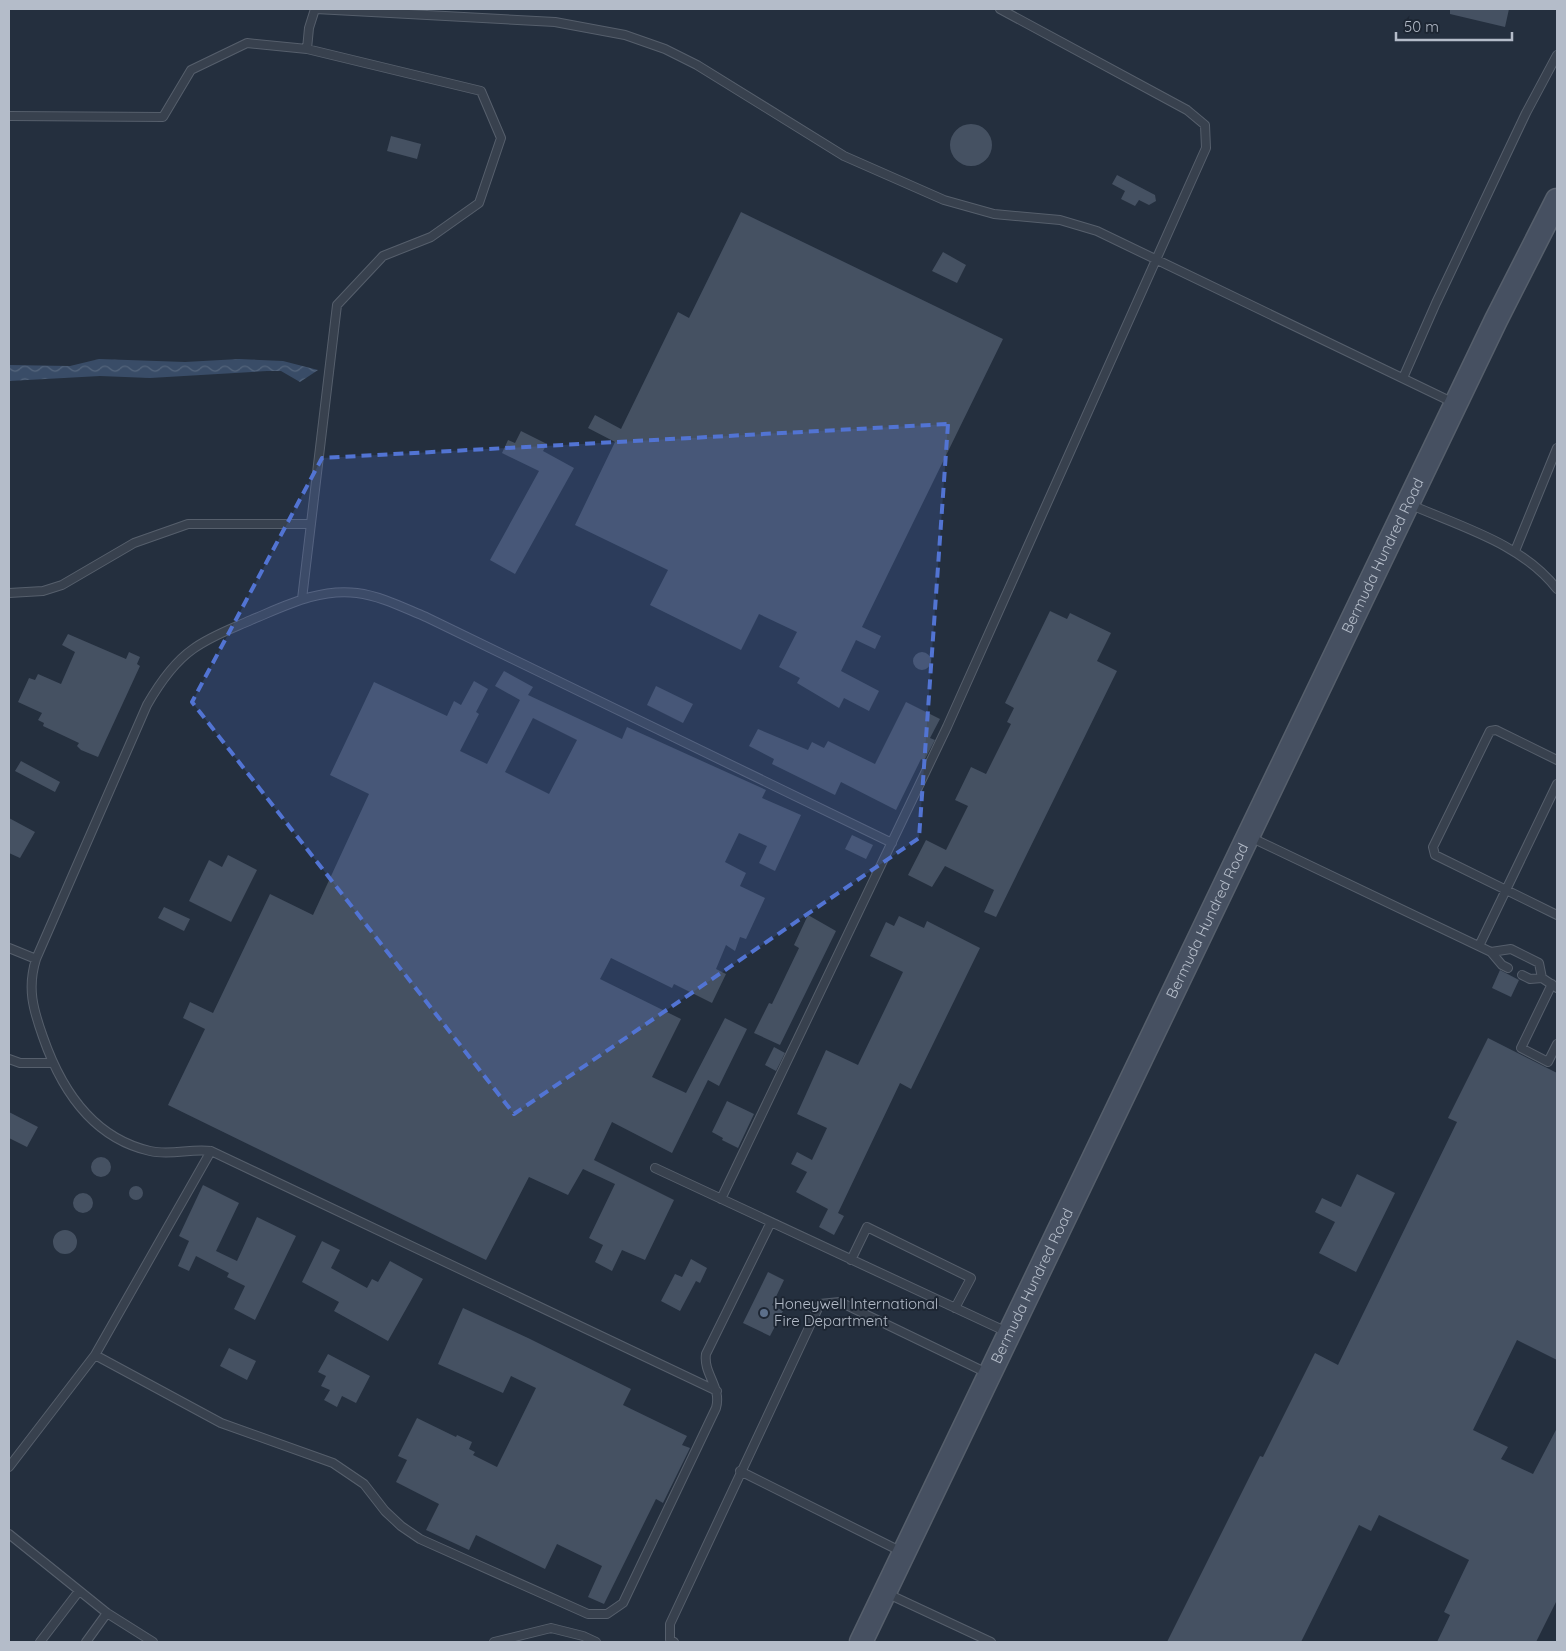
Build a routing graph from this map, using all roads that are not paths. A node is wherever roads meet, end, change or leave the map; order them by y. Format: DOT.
graph roads {
  1 [pos="315,9"];
  2 [pos="1000,9"];
  3 [pos="307,49"];
  4 [pos="1557,55"];
  5 [pos="9,116"];
  6 [pos="1557,200"];
  7 [pos="1156,260"];
  8 [pos="1403,378"];
  9 [pos="1456,404"];
  10 [pos="1557,448"];
  11 [pos="1408,504"];
  12 [pos="311,524"];
  13 [pos="1515,551"];
  14 [pos="1557,589"];
  15 [pos="9,593"];
  16 [pos="302,599"];
  17 [pos="1557,760"];
  18 [pos="1557,784"];
  19 [pos="1248,836"];
  20 [pos="892,843"];
  21 [pos="1506,890"];
  22 [pos="1557,915"];
  23 [pos="1479,946"];
  24 [pos="9,948"];
  25 [pos="1490,952"];
  26 [pos="36,959"];
  27 [pos="1508,968"];
  28 [pos="1522,975"];
  29 [pos="1542,978"];
  30 [pos="1555,986"];
  31 [pos="1557,1044"];
  32 [pos="9,1060"];
  33 [pos="52,1063"];
  34 [pos="211,1152"];
  35 [pos="655,1168"];
  36 [pos="721,1199"];
  37 [pos="771,1222"];
  38 [pos="851,1260"];
  39 [pos="956,1308"];
  40 [pos="1009,1333"];
  41 [pos="95,1355"];
  42 [pos="989,1374"];
  43 [pos="717,1392"];
  44 [pos="9,1467"];
  45 [pos="740,1471"];
  46 [pos="10,1537"];
  47 [pos="904,1553"];
  48 [pos="79,1591"];
  49 [pos="885,1592"];
  50 [pos="107,1613"];
  51 [pos="40,1642"];
  52 [pos="86,1642"];
  53 [pos="153,1642"];
  54 [pos="494,1642"];
  55 [pos="596,1642"];
  56 [pos="674,1642"];
  57 [pos="861,1642"];
  58 [pos="991,1642"];
  1 -- 3 [label="lane"];
  1 -- 7 [label="lane"];
  2 -- 7 [label="lane"];
  3 -- 5 [label="lane"];
  3 -- 12 [label="lane"];
  4 -- 8 [label="lane"];
  6 -- 9 [label="street, Bermuda Hundred Road"];
  7 -- 8 [label="lane"];
  7 -- 20 [label="lane"];
  8 -- 9 [label="lane"];
  9 -- 11 [label="street, Bermuda Hundred Road"];
  10 -- 13 [label="lane"];
  11 -- 13 [label="lane"];
  11 -- 19 [label="street, Bermuda Hundred Road"];
  12 -- 15 [label="lane"];
  12 -- 16 [label="lane"];
  13 -- 14 [label="lane"];
  16 -- 20 [label="lane"];
  16 -- 26 [label="lane"];
  17 -- 21 [label="lane"];
  18 -- 21 [label="lane"];
  19 -- 23 [label="lane"];
  19 -- 40 [label="street, Bermuda Hundred Road"];
  20 -- 36 [label="lane"];
  21 -- 22 [label="lane"];
  21 -- 23 [label="lane"];
  23 -- 25 [label="lane"];
  24 -- 26 [label="lane"];
  25 -- 27 [label="lane"];
  25 -- 29 [label="lane"];
  26 -- 33 [label="lane"];
  28 -- 29 [label="lane"];
  29 -- 30 [label="lane"];
  30 -- 31 [label="lane"];
  32 -- 33 [label="lane"];
  33 -- 34 [label="lane"];
  34 -- 41 [label="lane"];
  34 -- 43 [label="lane"];
  35 -- 36 [label="lane"];
  36 -- 37 [label="lane"];
  37 -- 38 [label="lane"];
  37 -- 43 [label="lane"];
  38 -- 39 [label="lane"];
  38 -- 39 [label="lane"];
  39 -- 40 [label="lane"];
  40 -- 42 [label="street, Bermuda Hundred Road"];
  41 -- 43 [label="lane"];
  41 -- 44 [label="lane"];
  42 -- 45 [label="lane"];
  42 -- 47 [label="street, Bermuda Hundred Road"];
  45 -- 47 [label="lane"];
  45 -- 56 [label="lane"];
  46 -- 48 [label="lane"];
  47 -- 49 [label="street, Bermuda Hundred Road"];
  48 -- 50 [label="lane"];
  48 -- 51 [label="lane"];
  49 -- 57 [label="street, Bermuda Hundred Road"];
  49 -- 58 [label="lane"];
  50 -- 52 [label="lane"];
  50 -- 53 [label="lane"];
  54 -- 55 [label="lane"];
}
